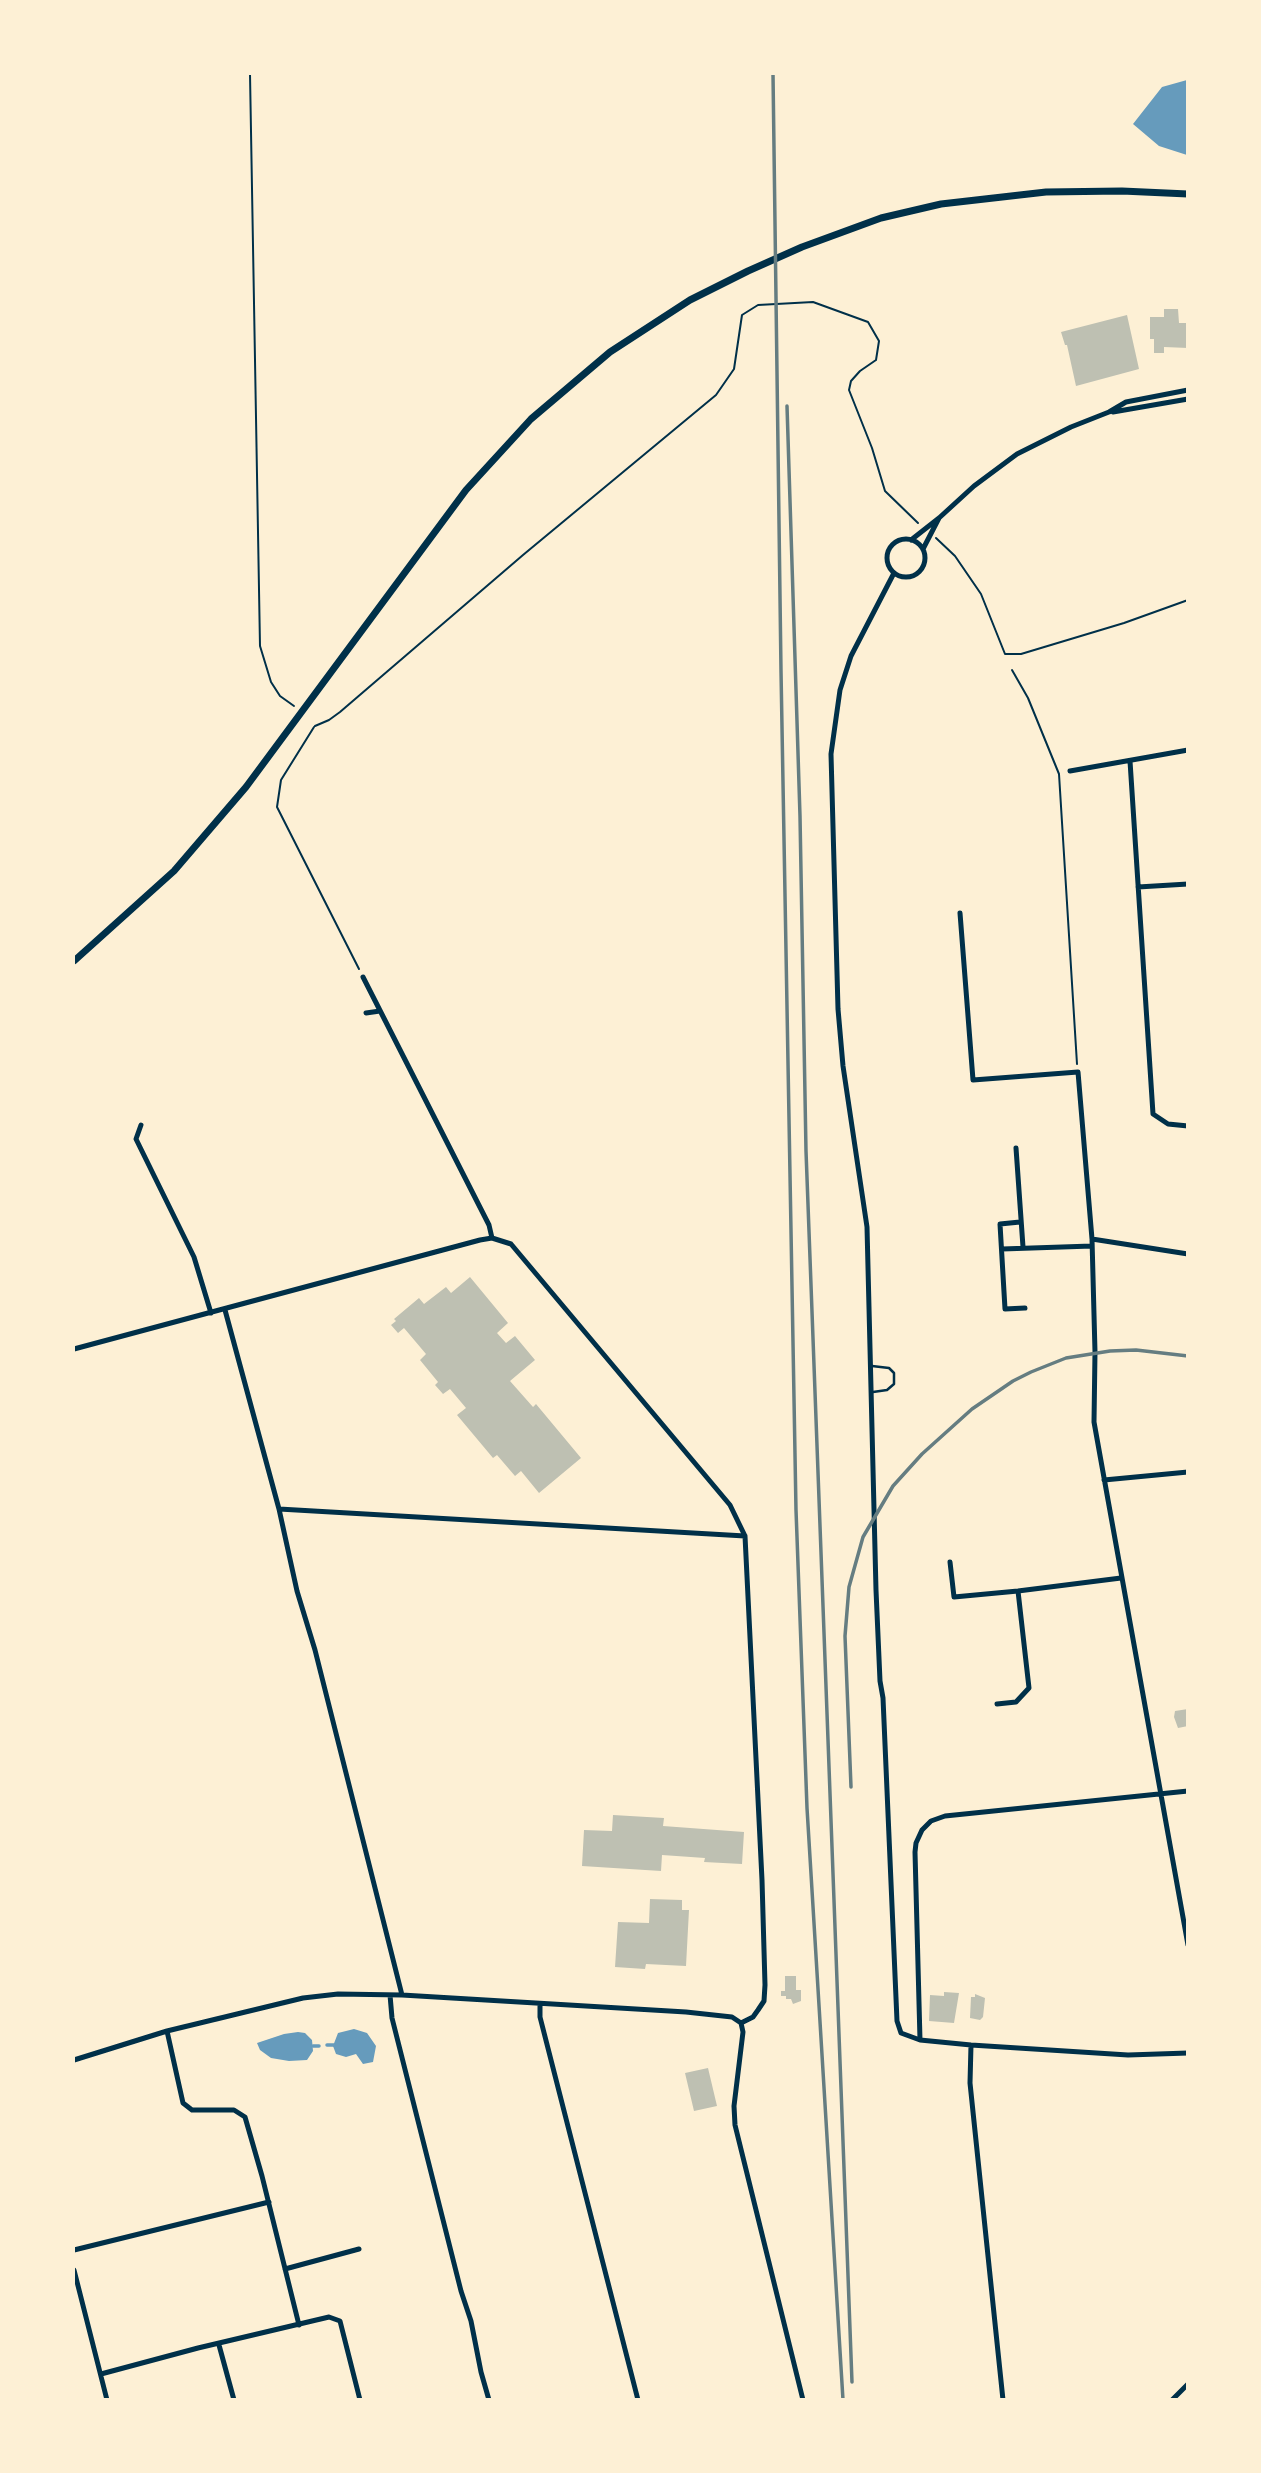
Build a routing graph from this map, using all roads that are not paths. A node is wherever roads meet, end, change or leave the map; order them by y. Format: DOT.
graph roads {
  1 [pos="1188,194"];
  2 [pos="1188,390"];
  3 [pos="1188,399"];
  4 [pos="1109,412"];
  5 [pos="939,518"];
  6 [pos="911,540"];
  7 [pos="923,550"];
  8 [pos="894,573"];
  9 [pos="1188,750"];
  10 [pos="1130,761"];
  11 [pos="1070,771"];
  12 [pos="1188,884"];
  13 [pos="1138,887"];
  14 [pos="960,914"];
  15 [pos="74,961"];
  16 [pos="363,977"];
  17 [pos="380,1011"];
  18 [pos="366,1013"];
  19 [pos="141,1125"];
  20 [pos="1188,1126"];
  21 [pos="1016,1148"];
  22 [pos="1020,1222"];
  23 [pos="492,1238"];
  24 [pos="1092,1243"];
  25 [pos="1023,1247"];
  26 [pos="1002,1249"];
  27 [pos="1188,1254"];
  28 [pos="1025,1308"];
  29 [pos="225,1310"];
  30 [pos="211,1313"];
  31 [pos="74,1349"];
  32 [pos="872,1366"];
  33 [pos="873,1392"];
  34 [pos="1188,1472"];
  35 [pos="1104,1480"];
  36 [pos="279,1509"];
  37 [pos="745,1536"];
  38 [pos="950,1562"];
  39 [pos="1121,1578"];
  40 [pos="1018,1591"];
  41 [pos="998,1704"];
  42 [pos="1188,1791"];
  43 [pos="1160,1794"];
  44 [pos="1188,1945"];
  45 [pos="390,1995"];
  46 [pos="402,1995"];
  47 [pos="540,2004"];
  48 [pos="741,2023"];
  49 [pos="167,2031"];
  50 [pos="920,2040"];
  51 [pos="971,2045"];
  52 [pos="1188,2053"];
  53 [pos="74,2060"];
  54 [pos="269,2202"];
  55 [pos="359,2249"];
  56 [pos="74,2250"];
  57 [pos="285,2269"];
  58 [pos="74,2270"];
  59 [pos="299,2325"];
  60 [pos="219,2345"];
  61 [pos="101,2374"];
  62 [pos="1188,2385"];
  63 [pos="107,2399"];
  64 [pos="234,2399"];
  65 [pos="360,2399"];
  66 [pos="489,2399"];
  67 [pos="638,2399"];
  68 [pos="803,2399"];
  69 [pos="1003,2399"];
  70 [pos="1172,2399"];
  1 -- 15 [label="main road"];
  2 -- 4 [label="street"];
  3 -- 4 [label="street"];
  4 -- 5 [label="street"];
  5 -- 6 [label="street"];
  5 -- 7 [label="street"];
  6 -- 7 [label="street"];
  6 -- 8 [label="street"];
  7 -- 8 [label="street"];
  8 -- 32 [label="street"];
  9 -- 10 [label="street"];
  10 -- 11 [label="street"];
  10 -- 13 [label="street"];
  12 -- 13 [label="street"];
  13 -- 20 [label="street"];
  14 -- 24 [label="street"];
  16 -- 17 [label="street"];
  17 -- 18 [label="street"];
  17 -- 23 [label="street"];
  19 -- 30 [label="street"];
  21 -- 22 [label="street"];
  22 -- 25 [label="street"];
  22 -- 26 [label="street"];
  23 -- 29 [label="street"];
  23 -- 37 [label="street"];
  24 -- 25 [label="street"];
  24 -- 27 [label="street"];
  24 -- 35 [label="street"];
  25 -- 26 [label="street"];
  26 -- 28 [label="street"];
  29 -- 30 [label="street"];
  29 -- 36 [label="street"];
  30 -- 31 [label="street"];
  32 -- 33 [label="street"];
  32 -- 33 [label="lane"];
  33 -- 50 [label="street"];
  34 -- 35 [label="street"];
  35 -- 39 [label="street"];
  36 -- 37 [label="street"];
  36 -- 46 [label="street"];
  37 -- 48 [label="street"];
  38 -- 40 [label="street"];
  39 -- 40 [label="street"];
  39 -- 43 [label="street"];
  40 -- 41 [label="street"];
  42 -- 43 [label="street"];
  43 -- 44 [label="street"];
  43 -- 50 [label="street"];
  45 -- 46 [label="street"];
  45 -- 49 [label="street"];
  45 -- 66 [label="street"];
  46 -- 47 [label="street"];
  47 -- 48 [label="street"];
  47 -- 67 [label="street"];
  48 -- 68 [label="street"];
  49 -- 53 [label="street"];
  49 -- 54 [label="street"];
  50 -- 51 [label="street"];
  51 -- 52 [label="street"];
  51 -- 69 [label="street"];
  54 -- 56 [label="street"];
  54 -- 57 [label="street"];
  55 -- 57 [label="street"];
  57 -- 59 [label="street"];
  58 -- 61 [label="street"];
  59 -- 60 [label="street"];
  59 -- 65 [label="street"];
  60 -- 61 [label="street"];
  60 -- 64 [label="street"];
  61 -- 63 [label="street"];
  62 -- 70 [label="street"];
}
